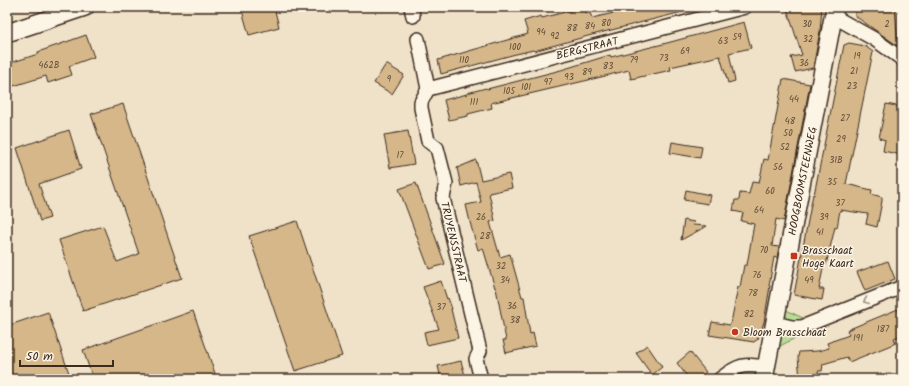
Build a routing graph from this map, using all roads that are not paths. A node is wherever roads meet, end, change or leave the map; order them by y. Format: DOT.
graph roads {
  1 [pos="86,7"];
  2 [pos="745,7"];
  3 [pos="834,12"];
  4 [pos="7,33"];
  5 [pos="418,39"];
  6 [pos="902,60"];
  7 [pos="428,89"];
  8 [pos="902,287"];
  9 [pos="775,323"];
  10 [pos="765,373"];
  11 [pos="481,379"];
  12 [pos="720,379"];
  1 -- 4 [label="street"];
  2 -- 7 [label="street, BERGSTRAAT"];
  3 -- 6 [label="street"];
  3 -- 9 [label="street, HOOGBOOMSTEENWEG"];
  5 -- 7 [label="street"];
  7 -- 11 [label="street, TRUYENSSTRAAT"];
  8 -- 9 [label="street, one-way"];
  9 -- 10 [label="street, HOOGBOOMSTEENWEG"];
  10 -- 12 [label="street"];
}
